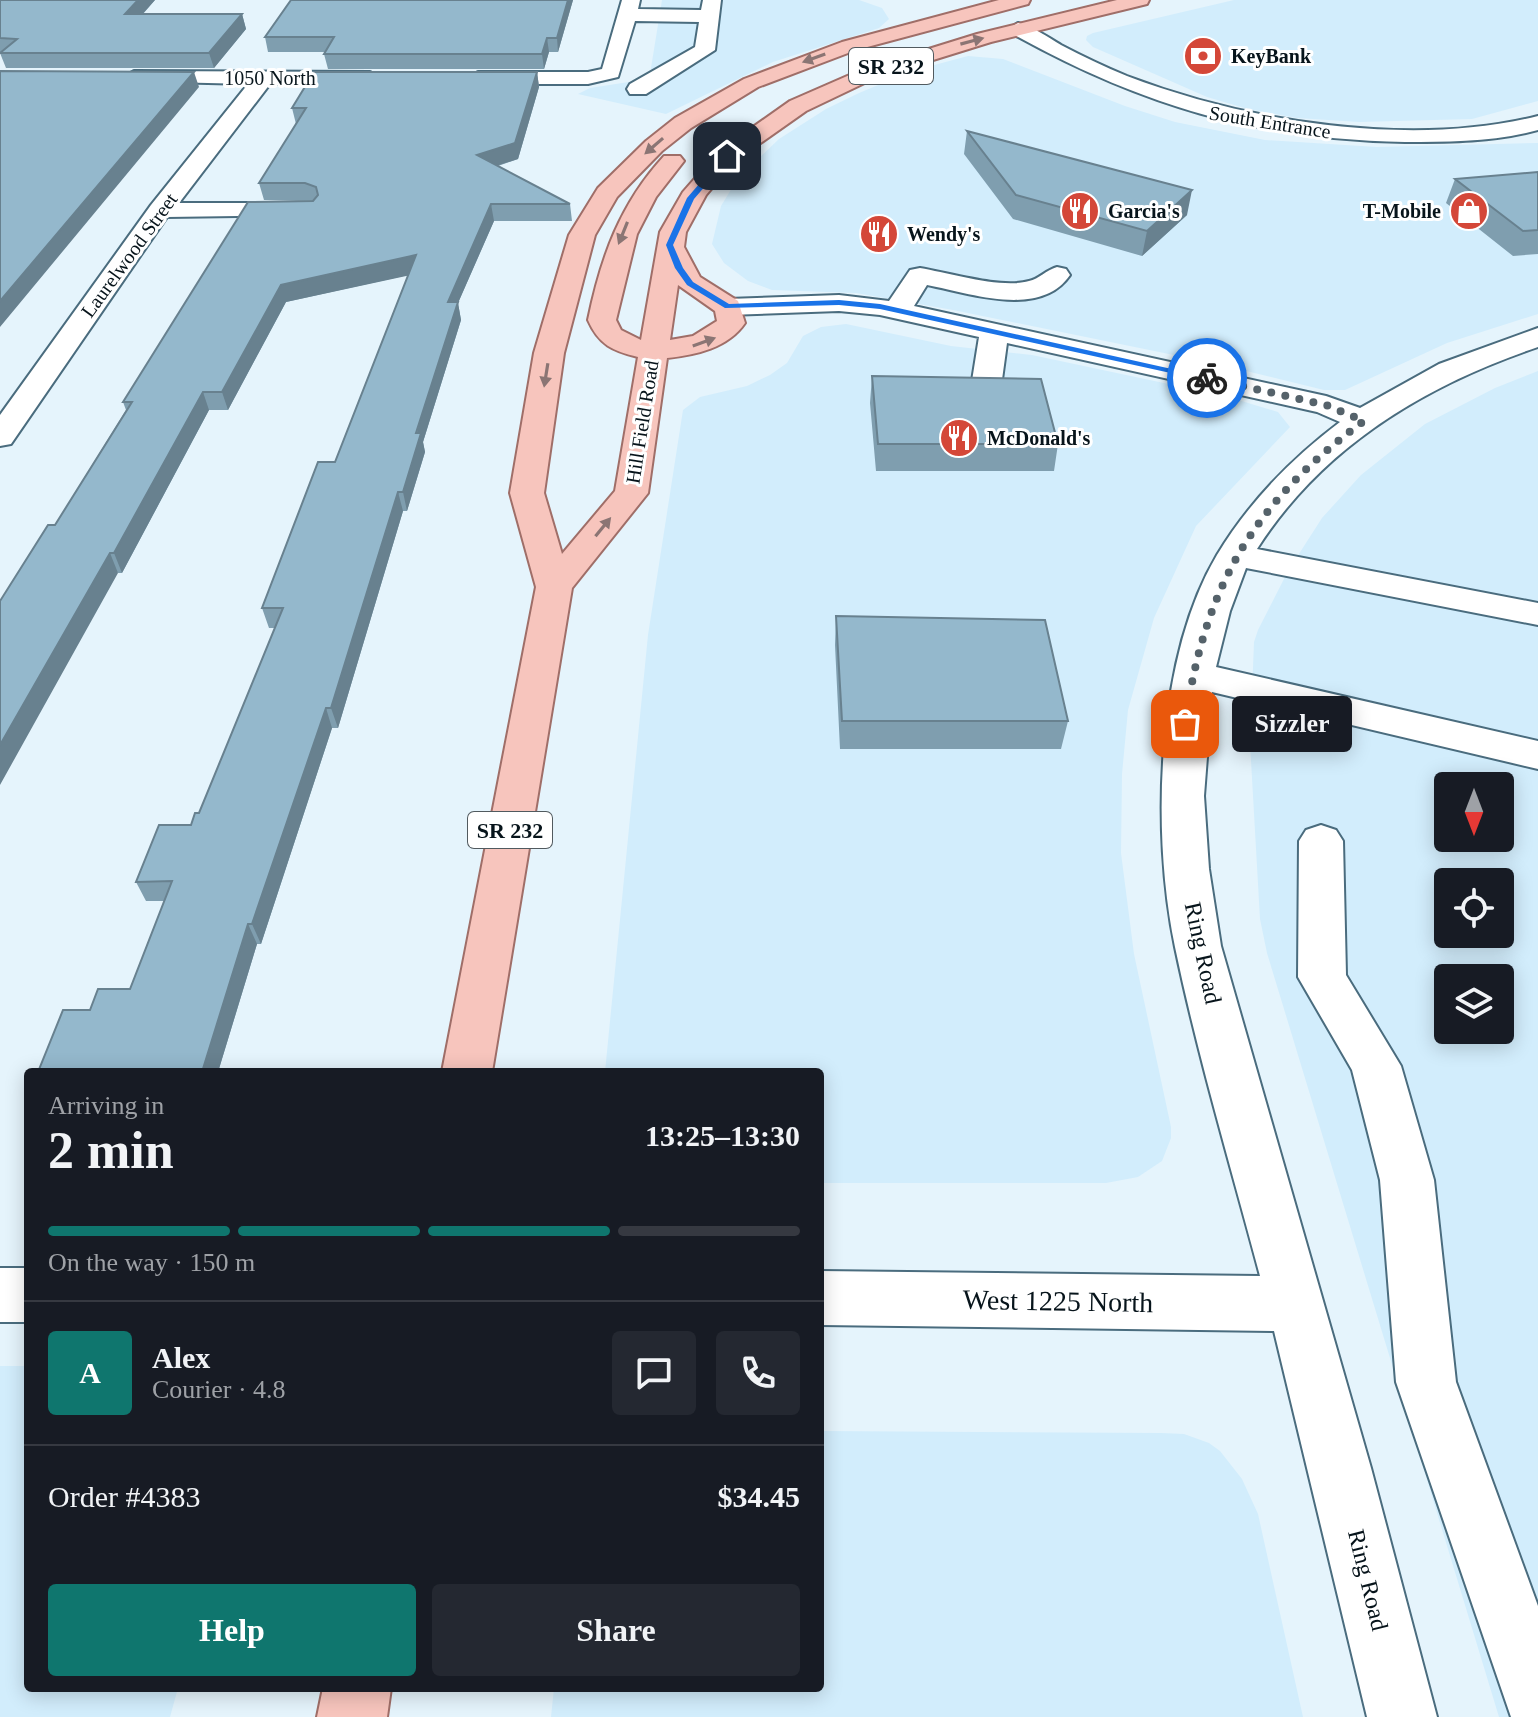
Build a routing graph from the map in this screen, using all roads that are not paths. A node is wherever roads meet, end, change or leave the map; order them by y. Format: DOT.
graph roads {
  1 [pos="1021,0"];
  2 [pos="1059,0"];
  3 [pos="1140,0"];
  4 [pos="628,8"];
  5 [pos="711,8"];
  6 [pos="939,13"];
  7 [pos="1018,29"];
  8 [pos="616,53"];
  9 [pos="698,53"];
  10 [pos="109,77"];
  11 [pos="264,78"];
  12 [pos="387,78"];
  13 [pos="449,78"];
  14 [pos="638,89"];
  15 [pos="718,102"];
  16 [pos="771,123"];
  17 [pos="1538,123"];
  18 [pos="160,210"];
  19 [pos="308,210"];
  20 [pos="670,245"];
  21 [pos="1057,275"];
  22 [pos="728,307"];
  23 [pos="897,310"];
  24 [pos="994,332"];
  25 [pos="1538,337"];
  26 [pos="654,349"];
  27 [pos="986,387"];
  28 [pos="1364,421"];
  29 [pos="0,437"];
  30 [pos="1235,555"];
  31 [pos="554,587"];
  32 [pos="1538,614"];
  33 [pos="1195,675"];
  34 [pos="1538,755"];
  35 [pos="1321,841"];
  36 [pos="468,1068"];
  37 [pos="0,1295"];
  38 [pos="24,1295"];
  39 [pos="824,1298"];
  40 [pos="1296,1304"];
  41 [pos="356,1692"];
  42 [pos="1538,1700"];
  43 [pos="352,1717"];
  44 [pos="1402,1717"];
  1 -- 6 [label="main road, SR 232"];
  2 -- 7 [label="main road"];
  3 -- 7 [label="main road, Hill Field Road / SR 232"];
  4 -- 5 [label="street"];
  4 -- 8 [label="street"];
  5 -- 9 [label="street"];
  6 -- 15 [label="main road, SR 232, one-way"];
  6 -- 16 [label="main road"];
  16 -- 7 [label="main road, Hill Field Road / SR 232, one-way"];
  7 -- 17 [label="street, South Entrance"];
  8 -- 9 [label="street"];
  8 -- 13 [label="street"];
  9 -- 14 [label="street"];
  10 -- 11 [label="street, 1050 North"];
  11 -- 12 [label="street, 1050 North"];
  11 -- 18 [label="street, Laurelwood Street"];
  15 -- 26 [label="main road, one-way"];
  15 -- 31 [label="main road, SR 232, one-way"];
  16 -- 20 [label="main road, Hill Field Road / SR 232"];
  18 -- 19 [label="street"];
  18 -- 29 [label="street, Laurelwood Street"];
  20 -- 22 [label="main road"];
  20 -- 26 [label="main road, Hill Field Road / SR 232"];
  21 -- 23 [label="street"];
  22 -- 23 [label="street"];
  26 -- 22 [label="main road, one-way"];
  23 -- 24 [label="street"];
  24 -- 27 [label="street"];
  24 -- 28 [label="street"];
  25 -- 28 [label="street, Ring Road"];
  31 -- 26 [label="main road, Hill Field Road / SR 232, one-way"];
  28 -- 30 [label="street, Ring Road"];
  30 -- 32 [label="street"];
  30 -- 33 [label="street, Ring Road"];
  31 -- 36 [label="main road, SR 232"];
  33 -- 34 [label="street"];
  33 -- 40 [label="street, Ring Road"];
  35 -- 42 [label="street"];
  37 -- 38 [label="street"];
  39 -- 40 [label="street, West 1225 North"];
  40 -- 44 [label="street, Ring Road"];
  41 -- 43 [label="main road"];
}
